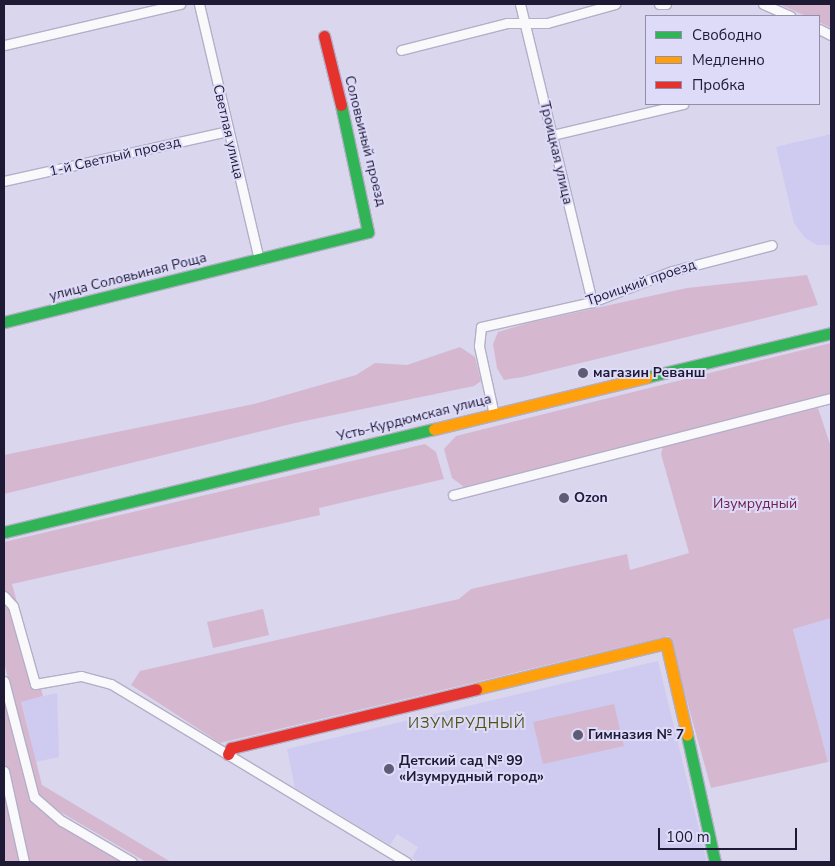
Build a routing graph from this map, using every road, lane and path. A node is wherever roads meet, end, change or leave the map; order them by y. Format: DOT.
graph roads {
  1 [pos="180,4"];
  2 [pos="199,4"];
  3 [pos="520,4"];
  4 [pos="615,4"];
  5 [pos="658,4"];
  6 [pos="666,4"];
  7 [pos="763,4"];
  8 [pos="788,15"];
  9 [pos="526,23"];
  10 [pos="324,36"];
  11 [pos="4,45"];
  12 [pos="401,50"];
  13 [pos="679,105"];
  14 [pos="227,131"];
  15 [pos="552,135"];
  16 [pos="4,181"];
  17 [pos="772,246"];
  18 [pos="259,260"];
  19 [pos="592,302"];
  20 [pos="4,322"];
  21 [pos="831,333"];
  22 [pos="831,398"];
  23 [pos="494,415"];
  24 [pos="453,496"];
  25 [pos="4,532"];
  26 [pos="4,596"];
  27 [pos="4,681"];
  28 [pos="228,754"];
  29 [pos="4,771"];
  30 [pos="24,862"];
  31 [pos="132,862"];
  32 [pos="406,862"];
  33 [pos="715,862"];
  1 -- 11 [label="street"];
  2 -- 14 [label="street, Светлая улица"];
  3 -- 9 [label="street, Троицкая улица"];
  4 -- 9 [label="street"];
  5 -- 6 [label="street"];
  7 -- 8 [label="street"];
  9 -- 12 [label="street"];
  9 -- 15 [label="street, Троицкая улица"];
  10 -- 18 [label="street, Соловьиный проезд"];
  13 -- 15 [label="street"];
  14 -- 16 [label="street, 1-й Светлый проезд"];
  14 -- 18 [label="street, Светлая улица"];
  15 -- 19 [label="street, Троицкая улица"];
  17 -- 19 [label="street, Троицкий проезд"];
  18 -- 20 [label="street, улица Соловьиная Роща"];
  19 -- 23 [label="street, Троицкий проезд"];
  21 -- 23 [label="street, Усть-Курдюмская улица"];
  22 -- 24 [label="street"];
  23 -- 25 [label="street, Усть-Курдюмская улица"];
  26 -- 28 [label="street"];
  27 -- 31 [label="street"];
  28 -- 32 [label="street"];
  28 -- 33 [label="street"];
  29 -- 30 [label="street"];
}
